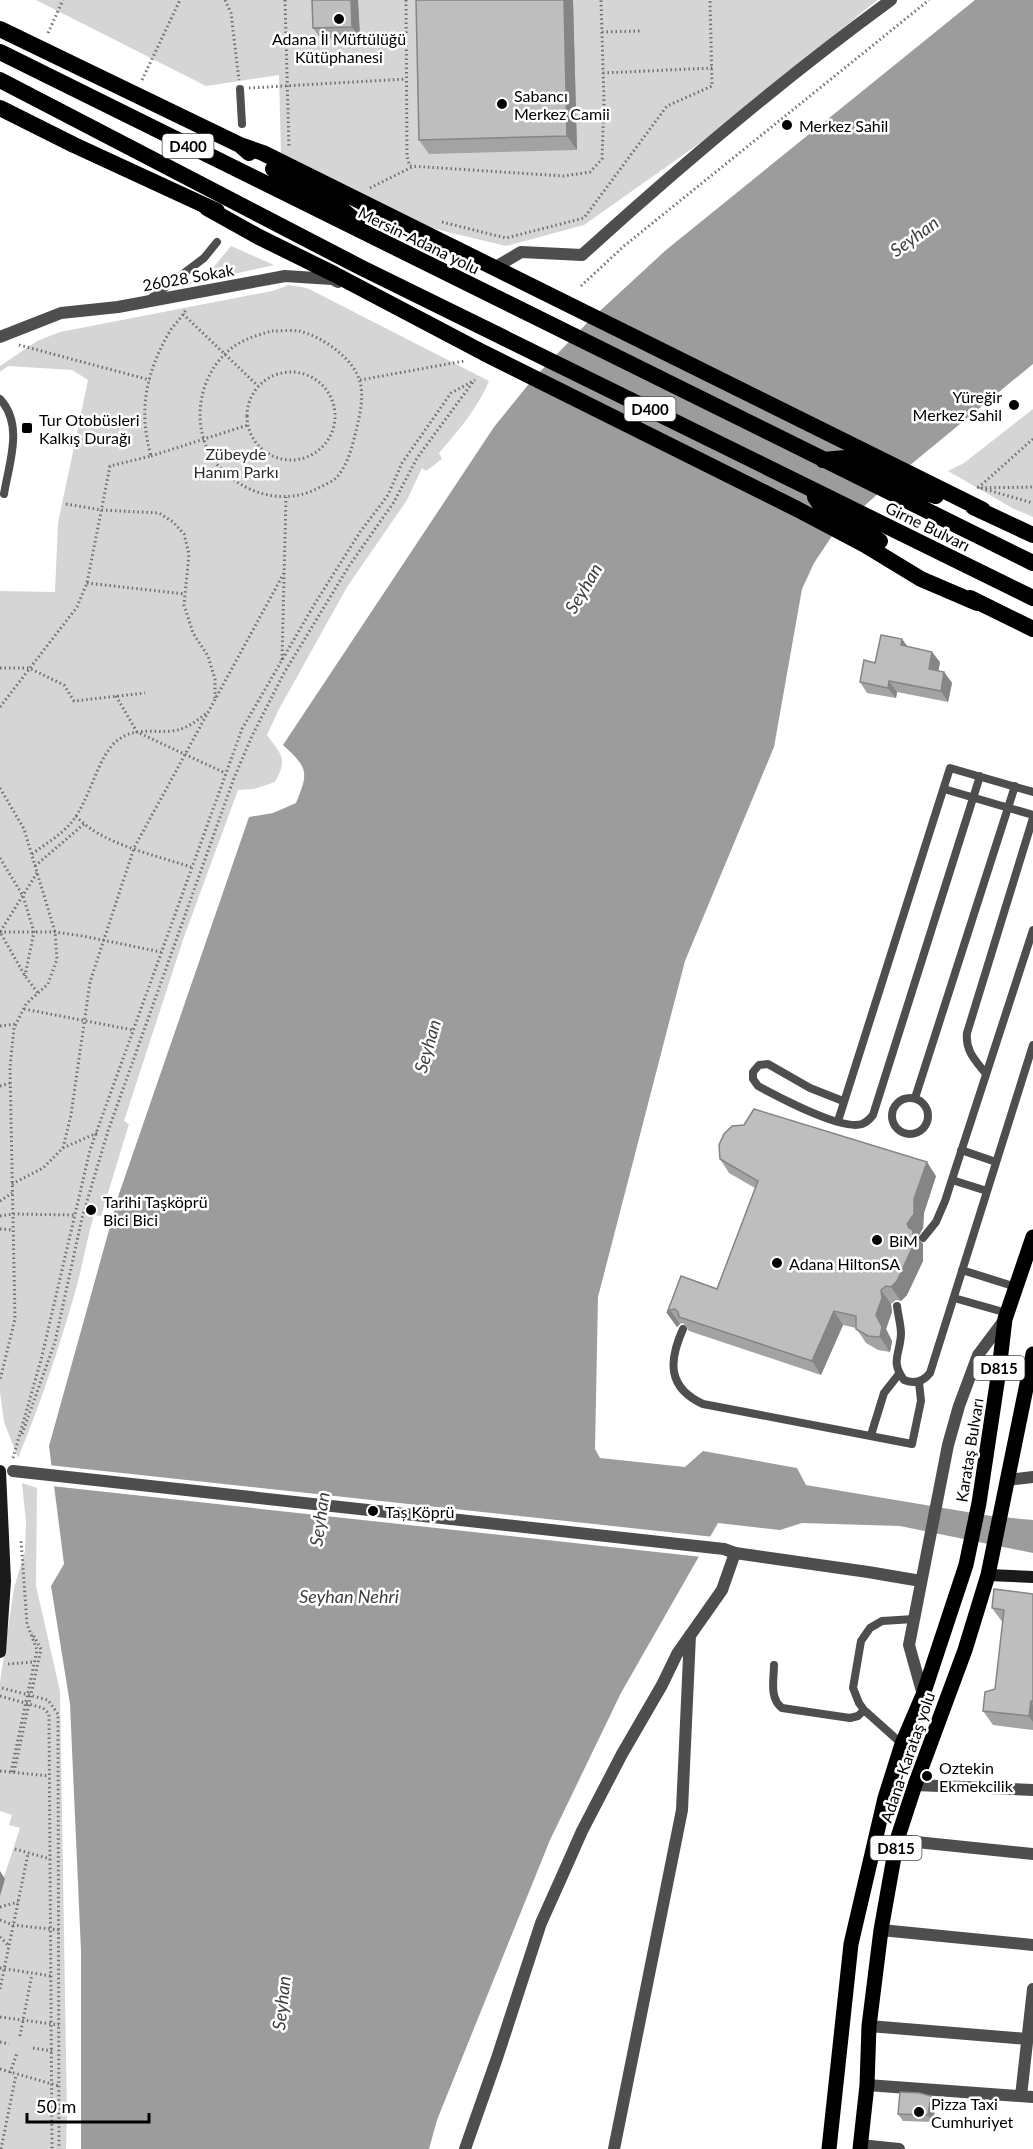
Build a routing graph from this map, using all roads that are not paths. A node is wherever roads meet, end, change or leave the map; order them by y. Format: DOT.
graph roads {
  1 [pos="891,0"];
  2 [pos="0,30"];
  3 [pos="0,52"];
  4 [pos="0,80"];
  5 [pos="240,89"];
  6 [pos="0,108"];
  7 [pos="242,124"];
  8 [pos="240,146"];
  9 [pos="207,208"];
  10 [pos="376,239"];
  11 [pos="217,242"];
  12 [pos="360,267"];
  13 [pos="494,268"];
  14 [pos="382,300"];
  15 [pos="147,302"];
  16 [pos="0,337"];
  17 [pos="0,399"];
  18 [pos="822,460"];
  19 [pos="808,486"];
  20 [pos="4,494"];
  21 [pos="983,510"];
  22 [pos="1033,535"];
  23 [pos="1033,563"];
  24 [pos="1033,598"];
  25 [pos="977,603"];
  26 [pos="1033,629"];
  27 [pos="980,776"];
  28 [pos="1015,786"];
  29 [pos="944,789"];
  30 [pos="1033,792"];
  31 [pos="973,797"];
  32 [pos="1008,807"];
  33 [pos="1033,817"];
  34 [pos="1033,930"];
  35 [pos="1033,1045"];
  36 [pos="986,1074"];
  37 [pos="915,1098"];
  38 [pos="843,1101"];
  39 [pos="838,1120"];
  40 [pos="961,1150"];
  41 [pos="996,1162"];
  42 [pos="952,1180"];
  43 [pos="987,1191"];
  44 [pos="1033,1237"];
  45 [pos="923,1238"];
  46 [pos="962,1270"];
  47 [pos="1016,1287"];
  48 [pos="954,1298"];
  49 [pos="897,1305"];
  50 [pos="1006,1316"];
  51 [pos="682,1329"];
  52 [pos="1033,1354"];
  53 [pos="899,1374"];
  54 [pos="919,1382"];
  55 [pos="871,1435"];
  56 [pos="0,1471"];
  57 [pos="18,1472"];
  58 [pos="1033,1477"];
  59 [pos="1007,1480"];
  60 [pos="730,1551"];
  61 [pos="966,1565"];
  62 [pos="989,1568"];
  63 [pos="1033,1577"];
  64 [pos="921,1581"];
  65 [pos="914,1619"];
  66 [pos="690,1635"];
  67 [pos="0,1652"];
  68 [pos="774,1665"];
  69 [pos="922,1695"];
  70 [pos="864,1710"];
  71 [pos="902,1744"];
  72 [pos="915,1785"];
  73 [pos="1033,1790"];
  74 [pos="897,1840"];
  75 [pos="1033,1854"];
  76 [pos="881,1930"];
  77 [pos="1033,1945"];
  78 [pos="1033,1989"];
  79 [pos="870,2026"];
  80 [pos="1027,2039"];
  81 [pos="867,2085"];
  82 [pos="1027,2097"];
  83 [pos="860,2147"];
  84 [pos="465,2149"];
  85 [pos="614,2149"];
  86 [pos="830,2149"];
  87 [pos="899,2149"];
  1 -- 13 [label="street"];
  2 -- 8 [label="highway"];
  3 -- 10 [label="highway, Mersin-Adana yolu / D400"];
  4 -- 12 [label="highway, D400"];
  5 -- 7 [label="lane"];
  6 -- 9 [label="highway"];
  8 -- 10 [label="highway"];
  8 -- 13 [label="highway"];
  9 -- 12 [label="highway"];
  9 -- 14 [label="highway"];
  10 -- 18 [label="highway, Mersin-Adana yolu / D400"];
  11 -- 15 [label="lane"];
  12 -- 19 [label="highway, D400"];
  13 -- 21 [label="highway"];
  14 -- 15 [label="street, 26028 Sokak"];
  14 -- 25 [label="highway"];
  15 -- 16 [label="street, 26028 Sokak"];
  17 -- 20 [label="lane"];
  18 -- 21 [label="highway"];
  18 -- 23 [label="highway, Girne Bulvarı / D400"];
  19 -- 24 [label="highway, Girne Bulvarı / D400"];
  19 -- 25 [label="highway"];
  21 -- 22 [label="highway"];
  25 -- 26 [label="highway"];
  27 -- 28 [label="lane"];
  27 -- 29 [label="lane"];
  27 -- 31 [label="lane"];
  28 -- 30 [label="lane"];
  28 -- 32 [label="lane"];
  29 -- 31 [label="lane"];
  29 -- 38 [label="lane"];
  31 -- 32 [label="lane"];
  31 -- 39 [label="lane"];
  32 -- 33 [label="lane"];
  32 -- 37 [label="lane"];
  33 -- 36 [label="lane"];
  34 -- 36 [label="lane"];
  35 -- 41 [label="lane"];
  36 -- 40 [label="lane"];
  37 -- 37 [label="lane"];
  38 -- 39 [label="lane"];
  38 -- 39 [label="lane"];
  40 -- 41 [label="lane"];
  40 -- 42 [label="lane"];
  41 -- 43 [label="lane"];
  42 -- 43 [label="lane"];
  42 -- 45 [label="lane"];
  43 -- 46 [label="lane"];
  44 -- 47 [label="main road, Karataş Bulvarı / D815"];
  46 -- 47 [label="lane"];
  46 -- 48 [label="lane"];
  47 -- 50 [label="main road, Karataş Bulvarı / D815"];
  48 -- 50 [label="lane"];
  48 -- 54 [label="lane"];
  49 -- 53 [label="lane"];
  50 -- 61 [label="main road, Karataş Bulvarı / D815"];
  50 -- 64 [label="street"];
  51 -- 55 [label="lane"];
  52 -- 59 [label="main road, D815"];
  53 -- 54 [label="lane"];
  53 -- 55 [label="lane"];
  54 -- 55 [label="lane"];
  56 -- 67 [label="main road"];
  57 -- 60 [label="street"];
  58 -- 59 [label="street"];
  59 -- 62 [label="main road, D815"];
  60 -- 64 [label="street"];
  60 -- 66 [label="street"];
  61 -- 69 [label="main road, Adana-Karataş yolu / D815"];
  62 -- 63 [label="main road"];
  62 -- 72 [label="main road, Adana-Karataş yolu / D815"];
  64 -- 65 [label="street"];
  65 -- 69 [label="street"];
  65 -- 70 [label="lane"];
  66 -- 84 [label="street"];
  66 -- 85 [label="street"];
  68 -- 70 [label="lane"];
  69 -- 71 [label="main road, Adana-Karataş yolu / D815"];
  70 -- 71 [label="lane"];
  71 -- 86 [label="main road, Adana-Karataş yolu / D815"];
  72 -- 73 [label="street"];
  72 -- 74 [label="main road, Adana-Karataş yolu / D815"];
  74 -- 75 [label="street"];
  74 -- 76 [label="main road, Adana-Karataş yolu / D815"];
  76 -- 77 [label="street"];
  76 -- 79 [label="main road, Adana-Karataş yolu / D815"];
  78 -- 80 [label="street"];
  79 -- 80 [label="street"];
  79 -- 81 [label="main road, Adana-Karataş yolu / D815"];
  80 -- 82 [label="street"];
  81 -- 82 [label="street"];
  81 -- 83 [label="main road, Adana-Karataş yolu / D815"];
  83 -- 87 [label="street"];
}
